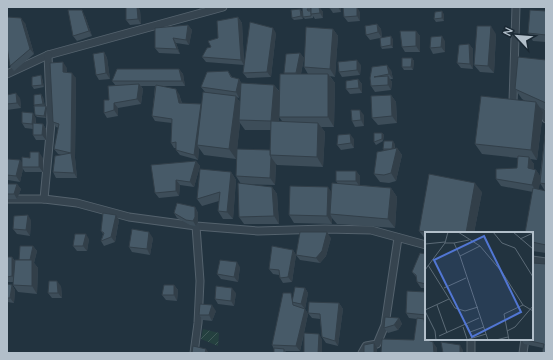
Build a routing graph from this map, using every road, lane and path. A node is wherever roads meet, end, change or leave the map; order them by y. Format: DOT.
graph roads {
  1 [pos="223,7"];
  2 [pos="516,7"];
  3 [pos="48,55"];
  4 [pos="7,74"];
  5 [pos="546,119"];
  6 [pos="7,199"];
  7 [pos="44,199"];
  8 [pos="196,226"];
  9 [pos="398,238"];
  10 [pos="425,245"];
  11 [pos="533,262"];
  12 [pos="546,262"];
  13 [pos="470,340"];
  14 [pos="525,340"];
  15 [pos="194,353"];
  16 [pos="362,353"];
  17 [pos="473,353"];
  18 [pos="523,353"];
  1 -- 3 [label="street"];
  2 -- 5 [label="street"];
  3 -- 4 [label="street"];
  3 -- 7 [label="street"];
  6 -- 7 [label="street"];
  7 -- 8 [label="street"];
  8 -- 9 [label="street"];
  8 -- 15 [label="street"];
  9 -- 10 [label="street"];
  9 -- 16 [label="street"];
  11 -- 12 [label="street"];
  13 -- 17 [label="street"];
  14 -- 18 [label="street"];
}
